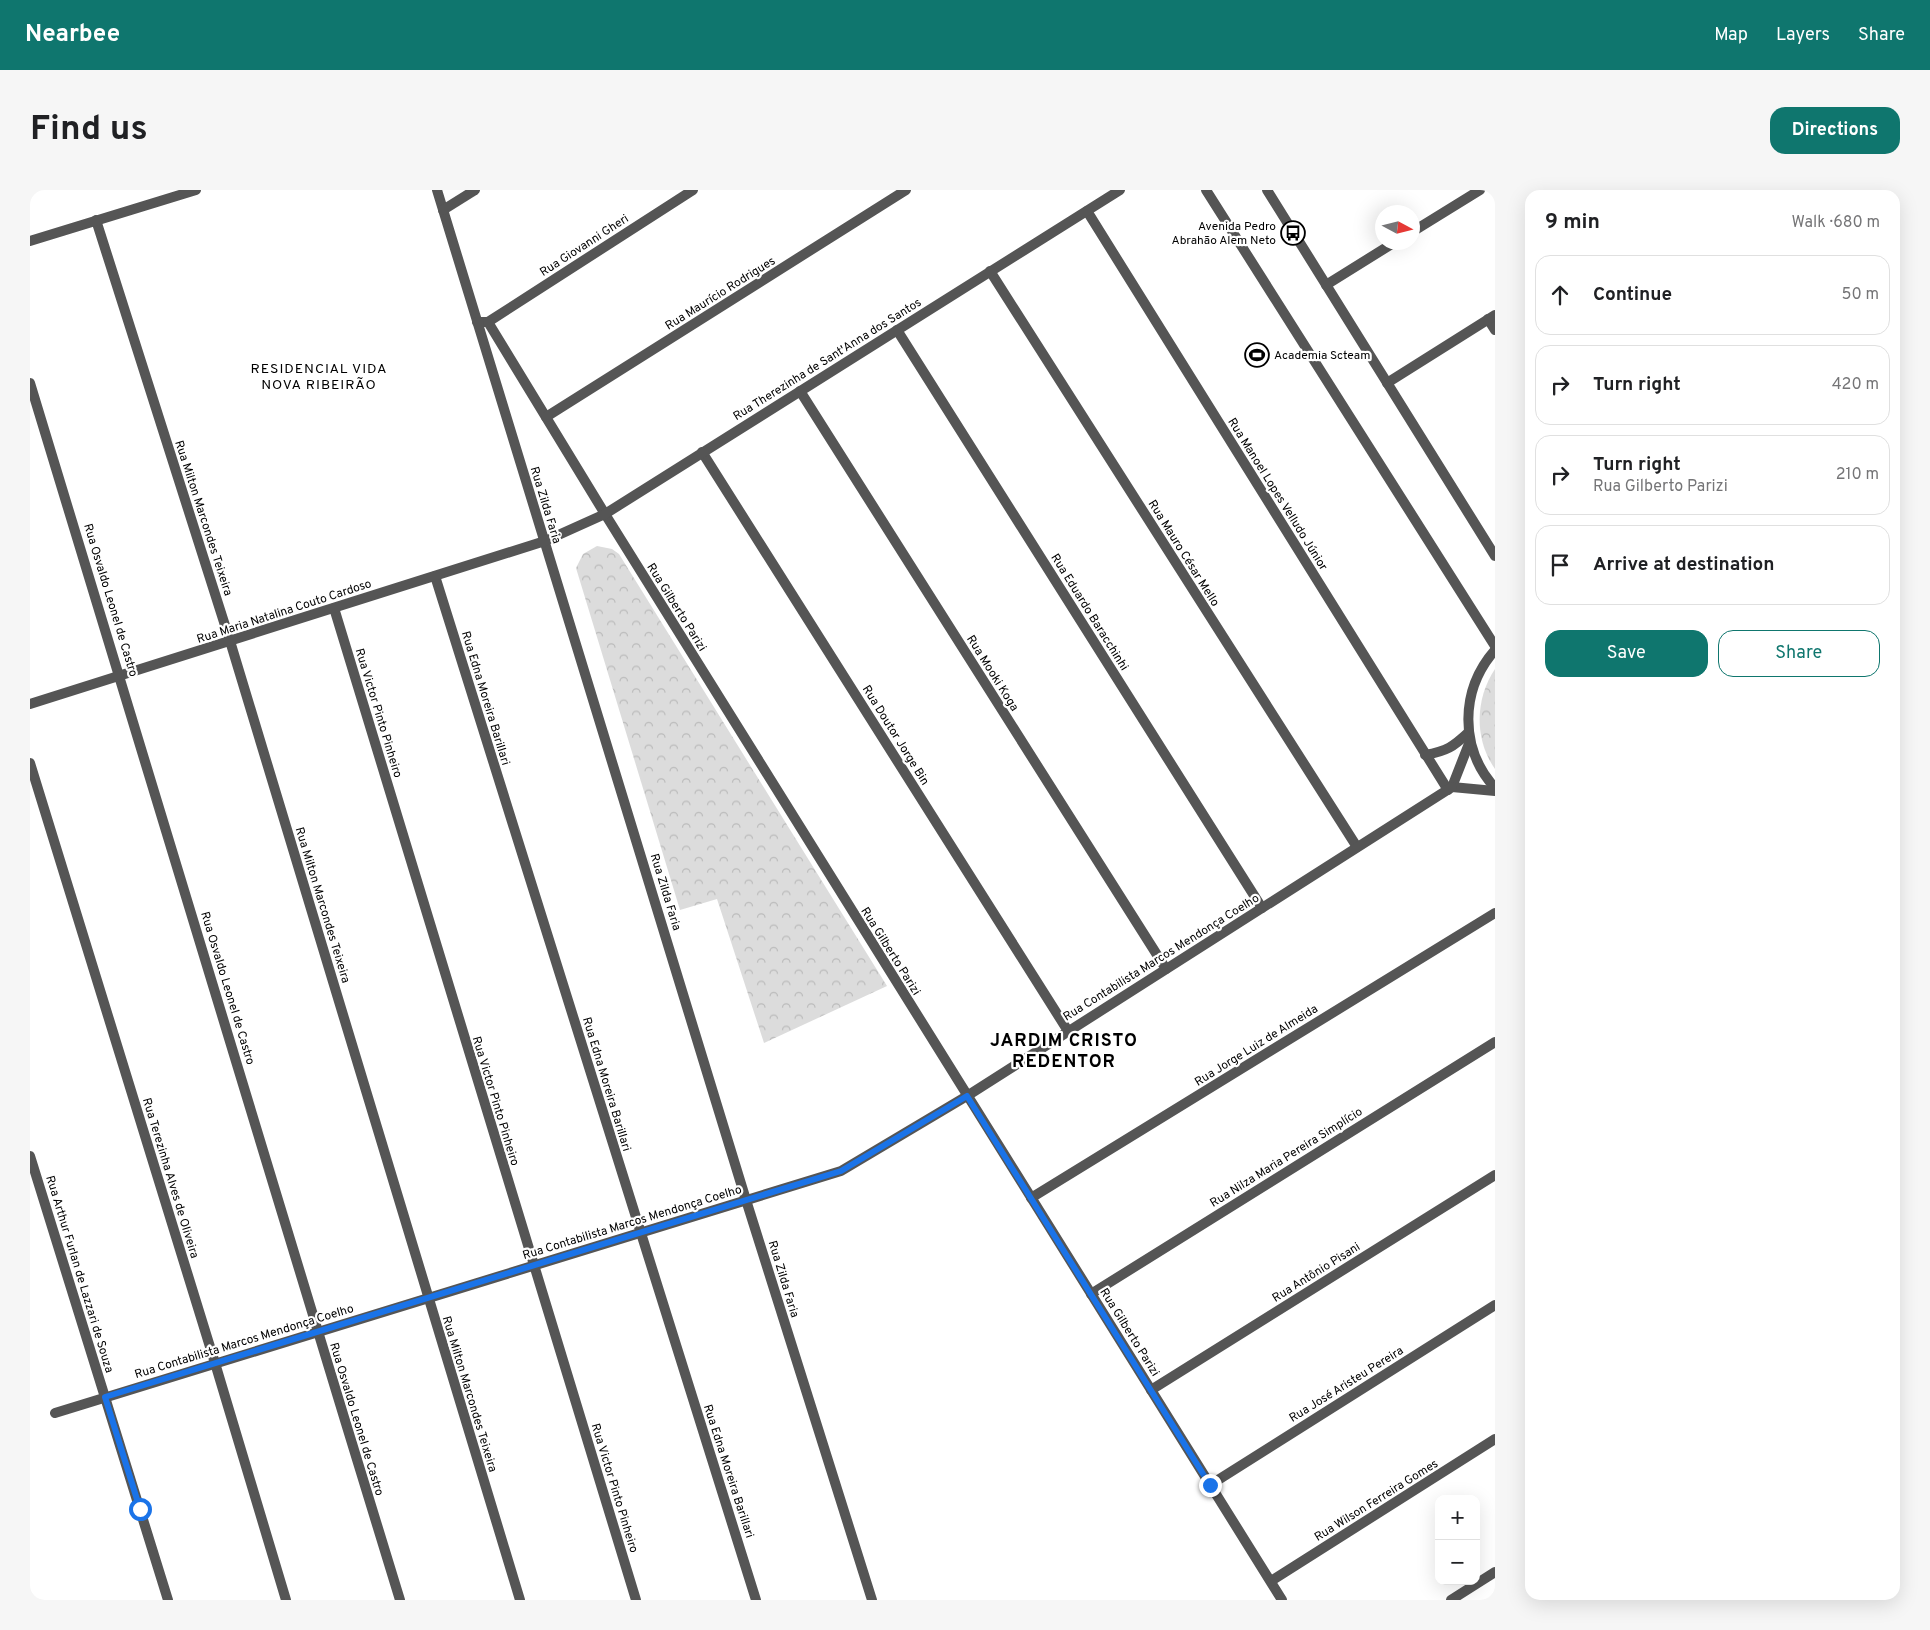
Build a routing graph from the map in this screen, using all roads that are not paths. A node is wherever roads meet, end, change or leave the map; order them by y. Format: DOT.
graph roads {
  1 [pos="196,190"];
  2 [pos="437,190"];
  3 [pos="475,190"];
  4 [pos="693,190"];
  5 [pos="906,190"];
  6 [pos="1120,190"];
  7 [pos="1206,190"];
  8 [pos="1267,190"];
  9 [pos="1480,190"];
  10 [pos="443,210"];
  11 [pos="1087,211"];
  12 [pos="96,220"];
  13 [pos="1420,227"];
  14 [pos="30,241"];
  15 [pos="1382,250"];
  16 [pos="990,272"];
  17 [pos="1326,285"];
  18 [pos="1492,317"];
  19 [pos="477,322"];
  20 [pos="488,322"];
  21 [pos="896,330"];
  22 [pos="1495,330"];
  23 [pos="30,383"];
  24 [pos="1387,383"];
  25 [pos="800,391"];
  26 [pos="546,417"];
  27 [pos="702,452"];
  28 [pos="605,514"];
  29 [pos="545,541"];
  30 [pos="1495,556"];
  31 [pos="435,576"];
  32 [pos="334,608"];
  33 [pos="230,641"];
  34 [pos="1495,646"];
  35 [pos="1495,650"];
  36 [pos="122,675"];
  37 [pos="30,704"];
  38 [pos="1469,736"];
  39 [pos="1425,755"];
  40 [pos="30,764"];
  41 [pos="1450,788"];
  42 [pos="1495,789"];
  43 [pos="1357,848"];
  44 [pos="1262,908"];
  45 [pos="1495,913"];
  46 [pos="1166,969"];
  47 [pos="1068,1031"];
  48 [pos="1495,1042"];
  49 [pos="967,1096"];
  50 [pos="30,1156"];
  51 [pos="1495,1175"];
  52 [pos="1031,1198"];
  53 [pos="746,1200"];
  54 [pos="640,1232"];
  55 [pos="533,1265"];
  56 [pos="1091,1294"];
  57 [pos="428,1298"];
  58 [pos="1495,1305"];
  59 [pos="318,1331"];
  60 [pos="215,1363"];
  61 [pos="1151,1390"];
  62 [pos="105,1397"];
  63 [pos="55,1413"];
  64 [pos="1495,1439"];
  65 [pos="1210,1485"];
  66 [pos="1495,1572"];
  67 [pos="1271,1582"];
  68 [pos="168,1600"];
  69 [pos="286,1600"];
  70 [pos="400,1600"];
  71 [pos="520,1600"];
  72 [pos="636,1600"];
  73 [pos="756,1600"];
  74 [pos="872,1600"];
  75 [pos="1282,1600"];
  76 [pos="1451,1600"];
  1 -- 12 [label="street"];
  2 -- 10 [label="street, Rua Zilda Faria"];
  3 -- 10 [label="street"];
  4 -- 20 [label="street, Rua Giovanni Gheri"];
  5 -- 26 [label="street, Rua Maurício Rodrigues"];
  6 -- 11 [label="street, Rua Therezinha de Sant'Anna dos Santos"];
  7 -- 34 [label="street"];
  8 -- 17 [label="street"];
  9 -- 13 [label="street"];
  10 -- 19 [label="street, Rua Zilda Faria"];
  11 -- 16 [label="street, Rua Therezinha de Sant'Anna dos Santos"];
  11 -- 39 [label="street, Rua Manoel Lopes Velludo Júnior"];
  12 -- 14 [label="street"];
  12 -- 33 [label="street, Rua Milton Marcondes Teixeira"];
  15 -- 17 [label="street"];
  16 -- 21 [label="street, Rua Therezinha de Sant'Anna dos Santos"];
  16 -- 43 [label="street, Rua Mauro César Mello"];
  17 -- 24 [label="street"];
  18 -- 22 [label="street"];
  18 -- 24 [label="street"];
  19 -- 20 [label="street"];
  19 -- 29 [label="street, Rua Zilda Faria"];
  20 -- 26 [label="street, Rua Gilberto Parizi"];
  21 -- 25 [label="street, Rua Therezinha de Sant'Anna dos Santos"];
  21 -- 44 [label="street, Rua Eduardo Baracchinhi"];
  23 -- 36 [label="street, Rua Osvaldo Leonel de Castro"];
  24 -- 30 [label="street"];
  25 -- 27 [label="street, Rua Therezinha de Sant'Anna dos Santos"];
  25 -- 46 [label="street, Rua Mooki Koga"];
  26 -- 28 [label="street, Rua Gilberto Parizi"];
  27 -- 28 [label="street, Rua Therezinha de Sant'Anna dos Santos"];
  27 -- 47 [label="street, Rua Doutor Jorge Bin"];
  28 -- 29 [label="street, Rua Therezinha de Sant'Anna dos Santos"];
  28 -- 49 [label="street, Rua Gilberto Parizi"];
  29 -- 31 [label="street, Rua Maria Natalina Couto Cardoso"];
  29 -- 53 [label="street, Rua Zilda Faria"];
  31 -- 32 [label="street, Rua Maria Natalina Couto Cardoso"];
  31 -- 54 [label="street, Rua Edna Moreira Barillari"];
  32 -- 33 [label="street, Rua Maria Natalina Couto Cardoso"];
  32 -- 55 [label="street, Rua Victor Pinto Pinheiro"];
  33 -- 36 [label="street, Rua Maria Natalina Couto Cardoso"];
  33 -- 57 [label="street, Rua Milton Marcondes Teixeira"];
  35 -- 38 [label="street"];
  36 -- 37 [label="street, Rua Maria Natalina Couto Cardoso"];
  36 -- 59 [label="street, Rua Osvaldo Leonel de Castro"];
  38 -- 39 [label="street"];
  38 -- 41 [label="street"];
  38 -- 42 [label="street"];
  39 -- 41 [label="street, Rua Manoel Lopes Velludo Júnior"];
  40 -- 60 [label="street, Rua Terezinha Alves de Oliveira"];
  41 -- 42 [label="street"];
  41 -- 43 [label="street, Rua Contabilista Marcos Mendonça Coelho"];
  43 -- 44 [label="street, Rua Contabilista Marcos Mendonça Coelho"];
  44 -- 46 [label="street, Rua Contabilista Marcos Mendonça Coelho"];
  45 -- 52 [label="street, Rua Jorge Luiz de Almeida"];
  46 -- 47 [label="street, Rua Contabilista Marcos Mendonça Coelho"];
  47 -- 49 [label="street, Rua Contabilista Marcos Mendonça Coelho"];
  48 -- 56 [label="street, Rua Nilza Maria Pereira Simplício"];
  49 -- 52 [label="street, Rua Gilberto Parizi"];
  49 -- 53 [label="street, Rua Contabilista Marcos Mendonça Coelho"];
  50 -- 62 [label="street, Rua Arthur Furlan de Lazzari de Souza"];
  51 -- 61 [label="street, Rua Antônio Pisani"];
  52 -- 56 [label="street, Rua Gilberto Parizi"];
  53 -- 54 [label="street, Rua Contabilista Marcos Mendonça Coelho"];
  53 -- 74 [label="street, Rua Zilda Faria"];
  54 -- 55 [label="street, Rua Contabilista Marcos Mendonça Coelho"];
  54 -- 73 [label="street, Rua Edna Moreira Barillari"];
  55 -- 57 [label="street, Rua Contabilista Marcos Mendonça Coelho"];
  55 -- 72 [label="street, Rua Victor Pinto Pinheiro"];
  56 -- 61 [label="street, Rua Gilberto Parizi"];
  57 -- 59 [label="street, Rua Contabilista Marcos Mendonça Coelho"];
  57 -- 71 [label="street, Rua Milton Marcondes Teixeira"];
  58 -- 65 [label="street, Rua José Aristeu Pereira"];
  59 -- 60 [label="street, Rua Contabilista Marcos Mendonça Coelho"];
  59 -- 70 [label="street, Rua Osvaldo Leonel de Castro"];
  60 -- 62 [label="street, Rua Contabilista Marcos Mendonça Coelho"];
  60 -- 69 [label="street, Rua Terezinha Alves de Oliveira"];
  61 -- 65 [label="street, Rua Gilberto Parizi"];
  62 -- 63 [label="street, Rua Contabilista Marcos Mendonça Coelho"];
  62 -- 68 [label="street, Rua Arthur Furlan de Lazzari de Souza"];
  64 -- 67 [label="street, Rua Wilson Ferreira Gomes"];
  65 -- 67 [label="street, Rua Gilberto Parizi"];
  66 -- 76 [label="street"];
  67 -- 75 [label="street, Rua Gilberto Parizi"];
}
